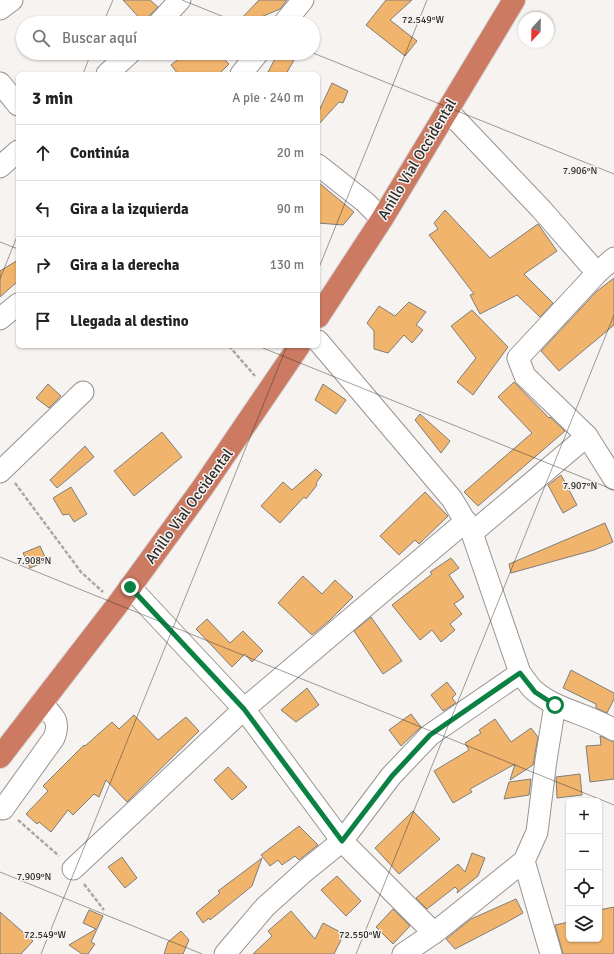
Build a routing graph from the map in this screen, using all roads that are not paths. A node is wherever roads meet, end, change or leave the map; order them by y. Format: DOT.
graph roads {
  1 [pos="12,0"];
  2 [pos="180,0"];
  3 [pos="303,0"];
  4 [pos="514,0"];
  5 [pos="0,9"];
  6 [pos="165,16"];
  7 [pos="290,16"];
  8 [pos="122,60"];
  9 [pos="252,60"];
  10 [pos="109,72"];
  11 [pos="243,72"];
  12 [pos="0,83"];
  13 [pos="16,103"];
  14 [pos="447,110"];
  15 [pos="16,153"];
  16 [pos="0,167"];
  17 [pos="320,167"];
  18 [pos="382,219"];
  19 [pos="614,258"];
  20 [pos="597,273"];
  21 [pos="16,306"];
  22 [pos="320,314"];
  23 [pos="0,319"];
  24 [pos="320,343"];
  25 [pos="298,348"];
  26 [pos="83,392"];
  27 [pos="587,436"];
  28 [pos="1,467"];
  29 [pos="614,479"];
  30 [pos="469,527"];
  31 [pos="124,596"];
  32 [pos="520,673"];
  33 [pos="41,703"];
  34 [pos="555,705"];
  35 [pos="244,709"];
  36 [pos="614,730"];
  37 [pos="0,757"];
  38 [pos="3,809"];
  39 [pos="342,841"];
  40 [pos="524,861"];
  41 [pos="73,869"];
  42 [pos="430,942"];
  43 [pos="225,954"];
  44 [pos="403,954"];
  45 [pos="551,954"];
  1 -- 5 [label="street"];
  2 -- 6 [label="street"];
  3 -- 7 [label="street"];
  4 -- 14 [label="highway, Anillo Vial Occidental"];
  8 -- 10 [label="street"];
  9 -- 11 [label="street"];
  12 -- 13 [label="street"];
  14 -- 18 [label="highway, Anillo Vial Occidental"];
  14 -- 20 [label="street"];
  15 -- 16 [label="street"];
  17 -- 18 [label="street"];
  18 -- 22 [label="highway, Anillo Vial Occidental"];
  19 -- 20 [label="street"];
  20 -- 27 [label="street"];
  21 -- 23 [label="street"];
  24 -- 30 [label="street"];
  25 -- 31 [label="highway, Anillo Vial Occidental"];
  26 -- 28 [label="street"];
  27 -- 29 [label="street"];
  27 -- 30 [label="street"];
  30 -- 32 [label="street"];
  30 -- 35 [label="street"];
  31 -- 33 [label="highway, Anillo Vial Occidental"];
  31 -- 35 [label="street"];
  32 -- 34 [label="street"];
  32 -- 39 [label="street"];
  33 -- 37 [label="highway, Anillo Vial Occidental"];
  33 -- 38 [label="street"];
  34 -- 36 [label="street"];
  34 -- 40 [label="street"];
  35 -- 39 [label="street"];
  35 -- 41 [label="street"];
  39 -- 42 [label="street"];
  39 -- 43 [label="street"];
  40 -- 42 [label="street"];
  40 -- 45 [label="street"];
  42 -- 44 [label="street"];
}
